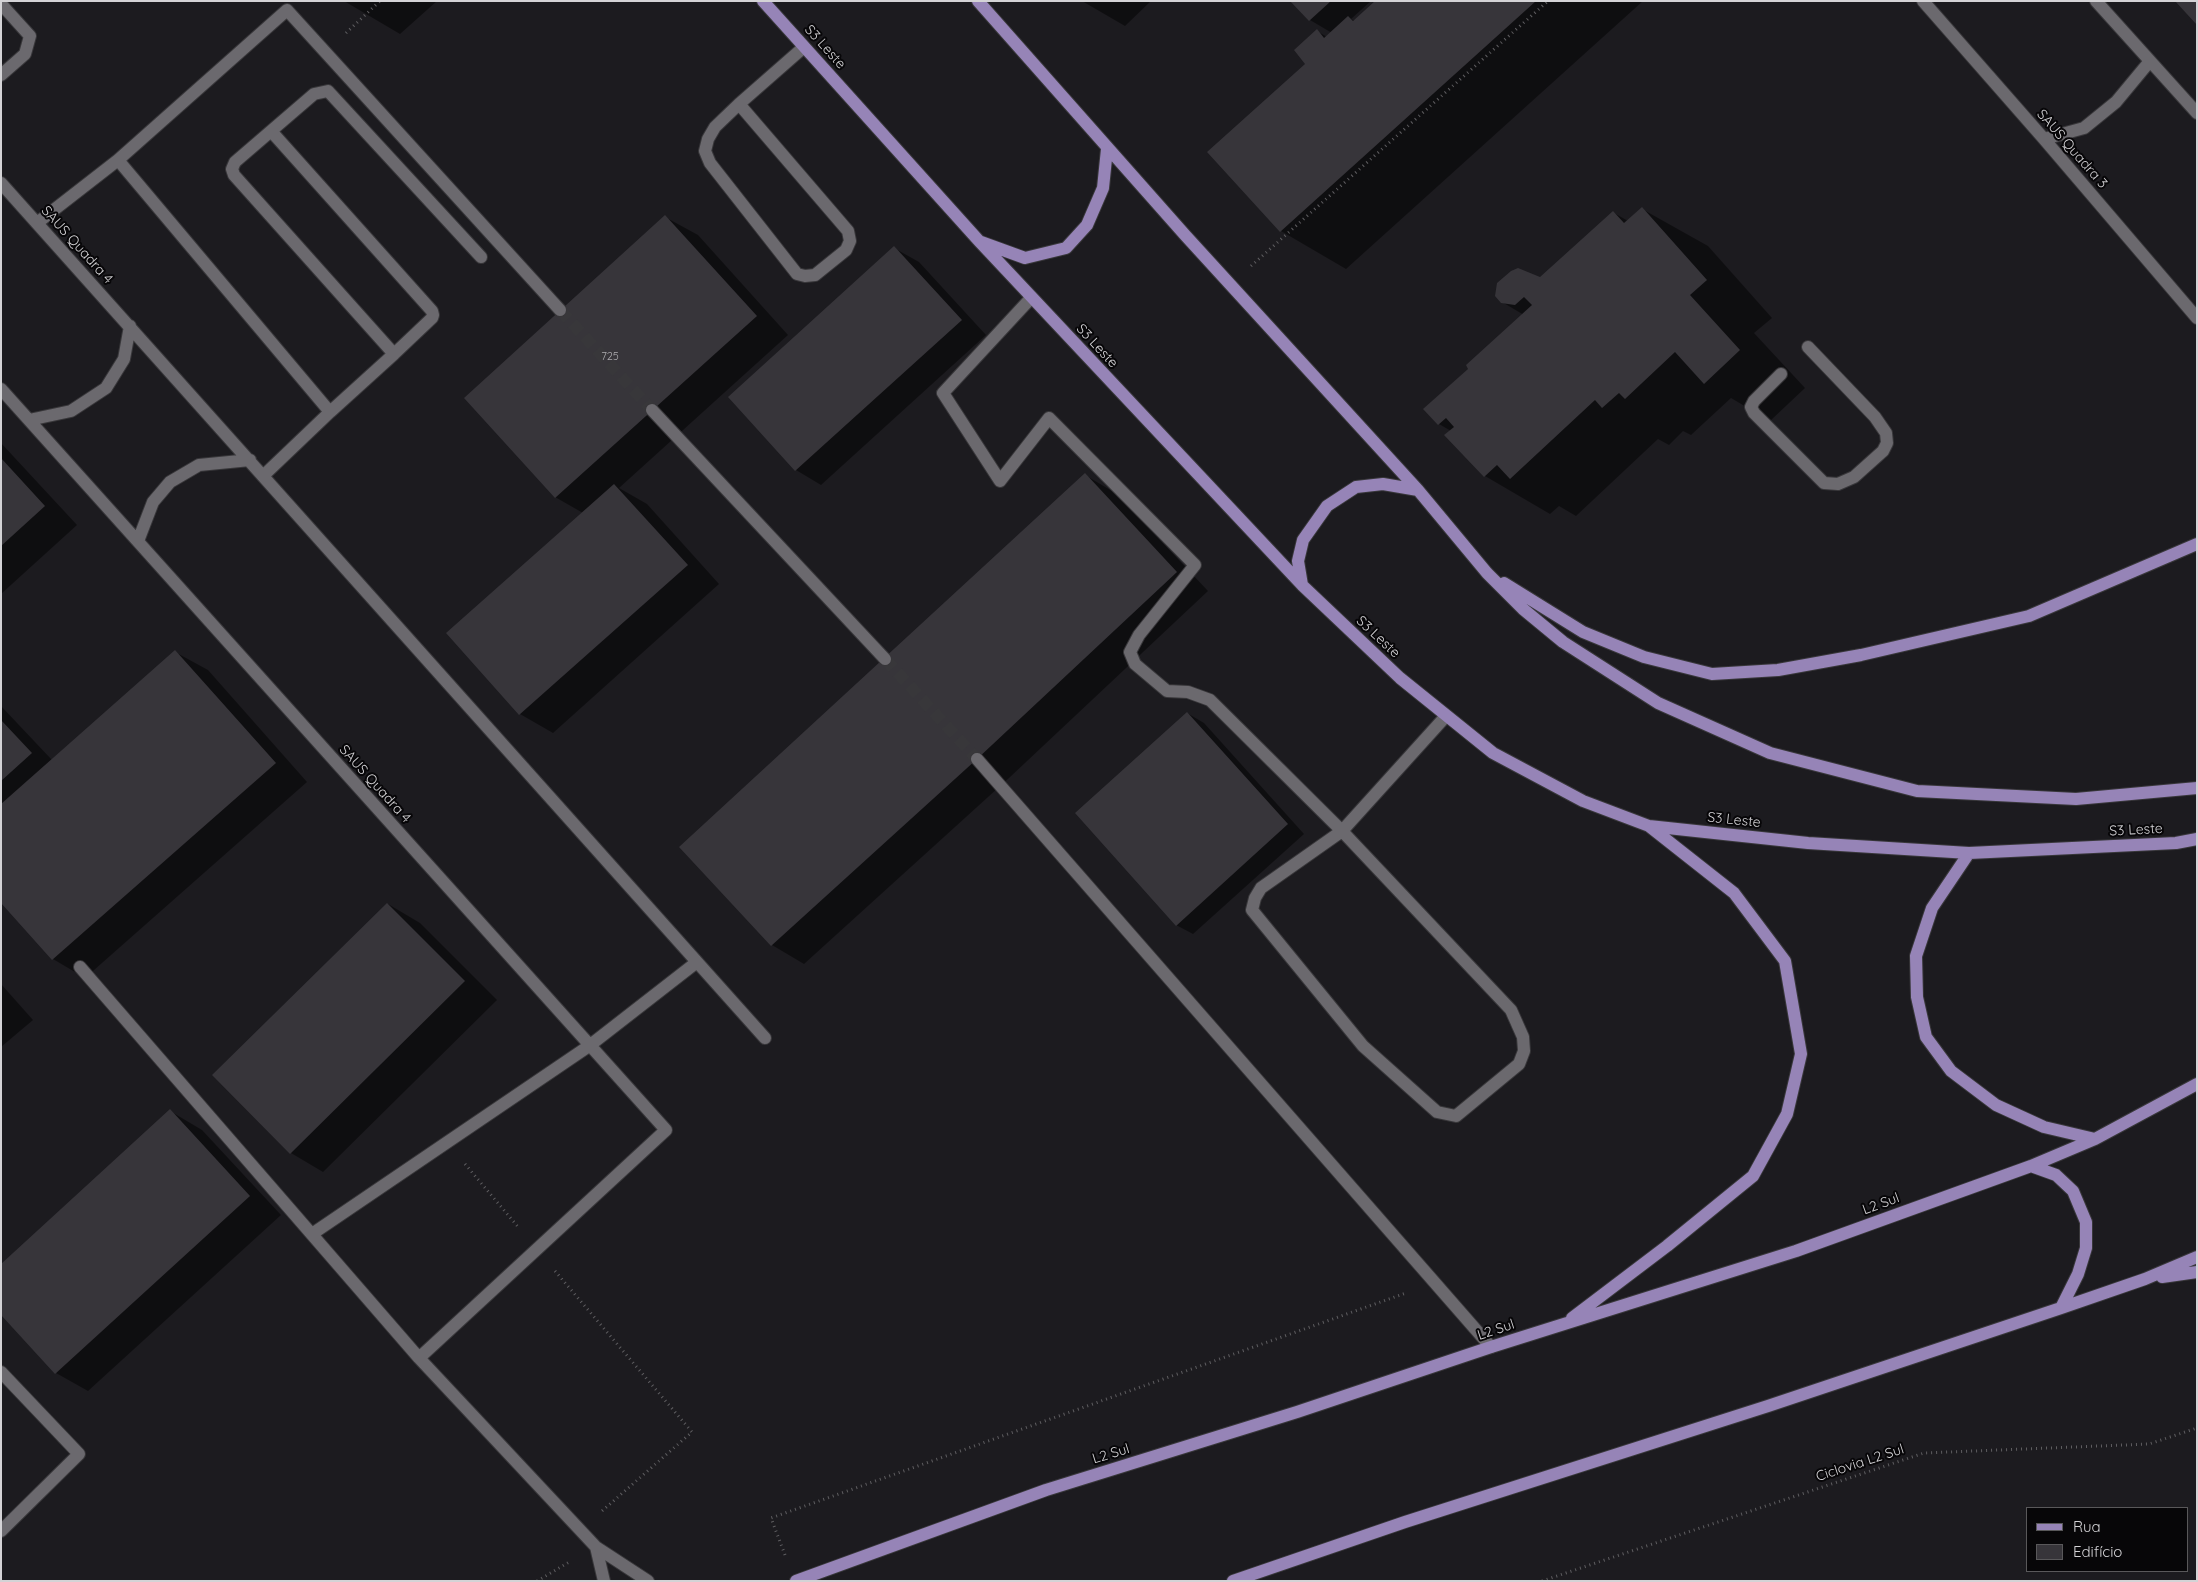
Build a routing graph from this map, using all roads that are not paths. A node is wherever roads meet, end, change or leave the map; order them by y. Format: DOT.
graph roads {
  1 [pos="762,1"];
  2 [pos="978,1"];
  3 [pos="1923,1"];
  4 [pos="2096,1"];
  5 [pos="1,4"];
  6 [pos="283,6"];
  7 [pos="804,46"];
  8 [pos="2150,61"];
  9 [pos="1,75"];
  10 [pos="739,104"];
  11 [pos="2197,113"];
  12 [pos="271,131"];
  13 [pos="2044,139"];
  14 [pos="1107,148"];
  15 [pos="118,160"];
  16 [pos="1,183"];
  17 [pos="37,223"];
  18 [pos="979,241"];
  19 [pos="481,257"];
  20 [pos="1031,298"];
  21 [pos="560,310"];
  22 [pos="2197,318"];
  23 [pos="130,326"];
  24 [pos="1808,348"];
  25 [pos="394,354"];
  26 [pos="1781,374"];
  27 [pos="1,389"];
  28 [pos="652,410"];
  29 [pos="330,412"];
  30 [pos="29,420"];
  31 [pos="250,460"];
  32 [pos="264,475"];
  33 [pos="1418,490"];
  34 [pos="138,541"];
  35 [pos="2197,544"];
  36 [pos="1487,573"];
  37 [pos="1302,586"];
  38 [pos="885,659"];
  39 [pos="1446,716"];
  40 [pos="977,759"];
  41 [pos="2197,788"];
  42 [pos="1649,826"];
  43 [pos="1342,831"];
  44 [pos="2197,839"];
  45 [pos="1969,853"];
  46 [pos="696,962"];
  47 [pos="80,967"];
  48 [pos="765,1038"];
  49 [pos="589,1046"];
  50 [pos="2197,1084"];
  51 [pos="2095,1139"];
  52 [pos="2030,1166"];
  53 [pos="312,1234"];
  54 [pos="2197,1257"];
  55 [pos="2197,1272"];
  56 [pos="2145,1279"];
  57 [pos="2061,1308"];
  58 [pos="1564,1324"];
  59 [pos="1491,1347"];
  60 [pos="419,1358"];
  61 [pos="1,1372"];
  62 [pos="1,1531"];
  63 [pos="596,1547"];
  64 [pos="604,1581"];
  65 [pos="648,1581"];
  66 [pos="796,1581"];
  67 [pos="1233,1581"];
  1 -- 7 [label="main road, S3 Leste"];
  2 -- 14 [label="main road"];
  3 -- 13 [label="lane, SAUS Quadra 3"];
  4 -- 8 [label="lane"];
  5 -- 9 [label="lane"];
  6 -- 15 [label="lane"];
  6 -- 21 [label="lane"];
  7 -- 10 [label="lane"];
  7 -- 18 [label="main road, S3 Leste"];
  8 -- 11 [label="lane"];
  8 -- 13 [label="lane"];
  10 -- 10 [label="lane"];
  12 -- 19 [label="lane"];
  12 -- 25 [label="lane"];
  12 -- 25 [label="lane"];
  13 -- 22 [label="lane, SAUS Quadra 3"];
  14 -- 18 [label="main road"];
  14 -- 33 [label="main road"];
  15 -- 17 [label="lane"];
  15 -- 29 [label="lane"];
  16 -- 17 [label="lane, SAUS Quadra 4"];
  17 -- 23 [label="lane, SAUS Quadra 4"];
  18 -- 20 [label="main road, S3 Leste"];
  20 -- 37 [label="main road, S3 Leste"];
  20 -- 43 [label="lane"];
  23 -- 30 [label="lane"];
  23 -- 31 [label="lane, SAUS Quadra 4"];
  24 -- 26 [label="lane"];
  25 -- 29 [label="lane"];
  27 -- 30 [label="lane, SAUS Quadra 4"];
  28 -- 38 [label="lane"];
  29 -- 32 [label="lane"];
  30 -- 34 [label="lane, SAUS Quadra 4"];
  31 -- 32 [label="lane, SAUS Quadra 4"];
  31 -- 34 [label="lane"];
  32 -- 46 [label="lane, SAUS Quadra 4"];
  33 -- 36 [label="main road"];
  33 -- 37 [label="main road"];
  34 -- 49 [label="lane, SAUS Quadra 4"];
  35 -- 36 [label="main road"];
  36 -- 41 [label="main road"];
  37 -- 39 [label="main road, S3 Leste"];
  39 -- 42 [label="main road, S3 Leste"];
  39 -- 43 [label="lane"];
  40 -- 59 [label="lane"];
  42 -- 45 [label="main road, S3 Leste"];
  42 -- 58 [label="main road"];
  43 -- 43 [label="lane"];
  44 -- 45 [label="main road, S3 Leste"];
  45 -- 51 [label="main road"];
  46 -- 48 [label="lane, SAUS Quadra 4"];
  46 -- 49 [label="lane"];
  47 -- 53 [label="lane"];
  49 -- 53 [label="lane"];
  49 -- 60 [label="lane, SAUS Quadra 4"];
  50 -- 51 [label="main road, L2 Sul"];
  51 -- 52 [label="main road, L2 Sul"];
  52 -- 57 [label="main road"];
  52 -- 58 [label="main road, L2 Sul"];
  53 -- 60 [label="lane"];
  54 -- 56 [label="main road"];
  55 -- 56 [label="main road"];
  56 -- 57 [label="main road"];
  57 -- 67 [label="main road"];
  58 -- 59 [label="main road, L2 Sul"];
  59 -- 66 [label="main road, L2 Sul"];
  60 -- 63 [label="lane"];
  61 -- 62 [label="lane"];
  63 -- 64 [label="lane"];
  63 -- 65 [label="lane"];
}
